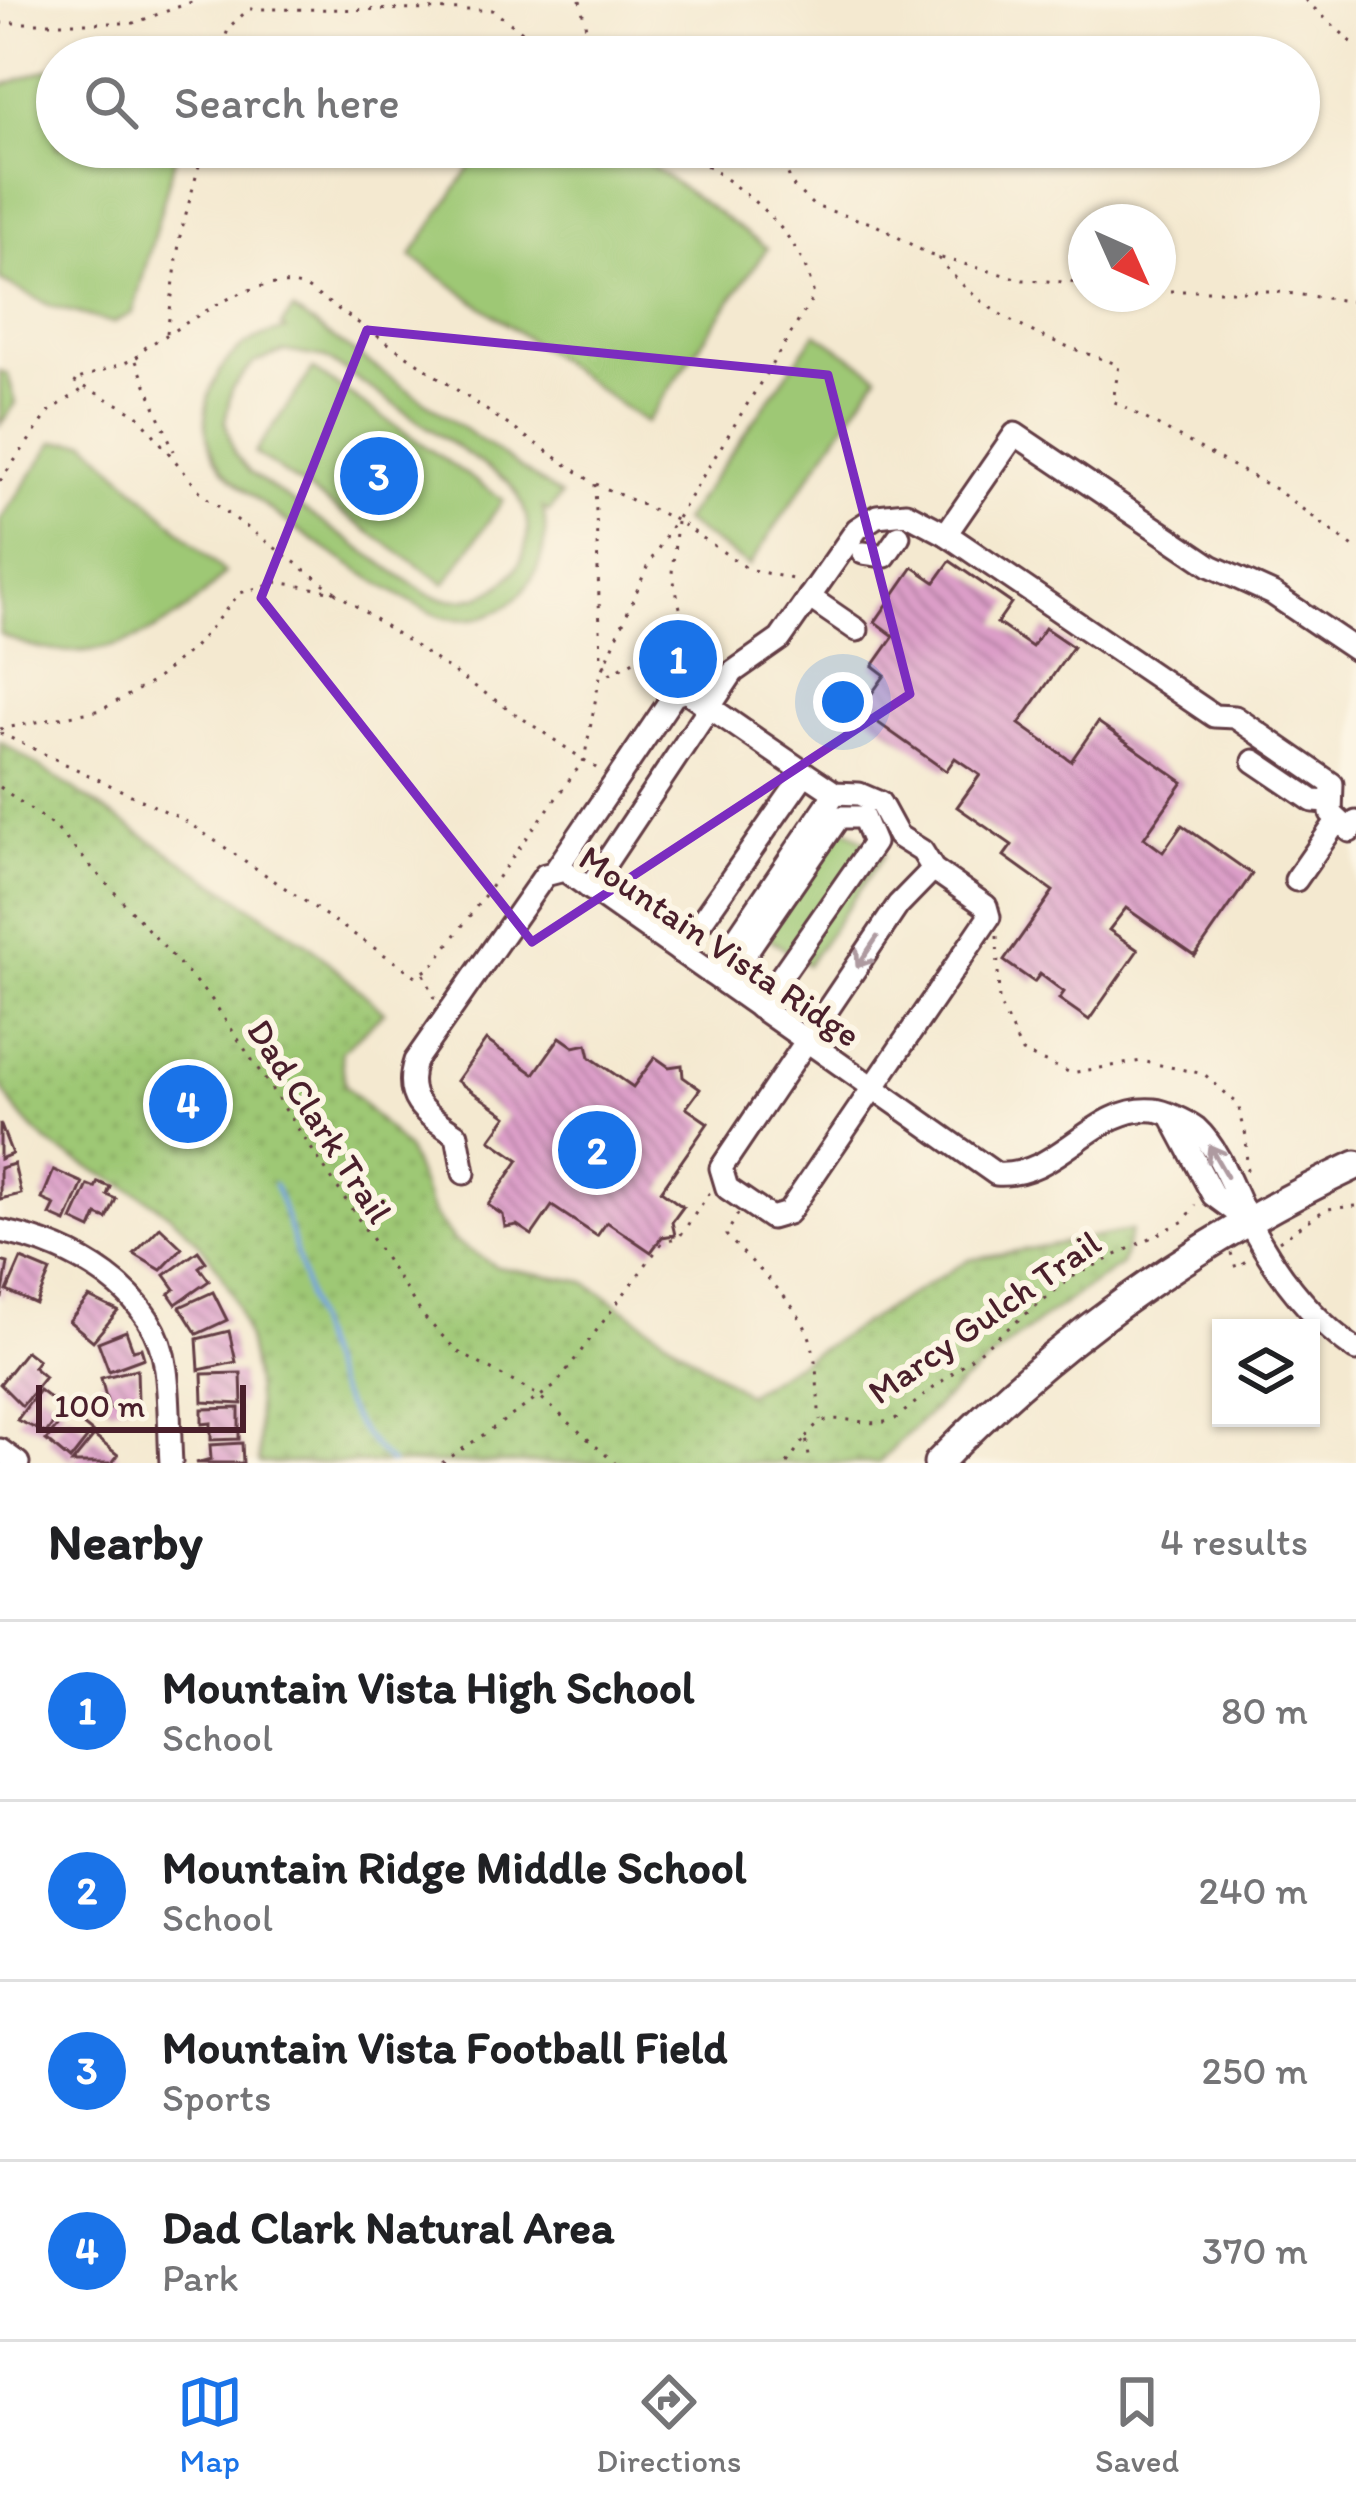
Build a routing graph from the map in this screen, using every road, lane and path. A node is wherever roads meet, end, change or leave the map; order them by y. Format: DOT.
graph roads {
  1 [pos="196,0"];
  2 [pos="580,0"];
  3 [pos="1305,0"];
  4 [pos="0,22"];
  5 [pos="226,36"];
  6 [pos="528,36"];
  7 [pos="588,36"];
  8 [pos="1356,46"];
  9 [pos="198,168"];
  10 [pos="709,168"];
  11 [pos="785,168"];
  12 [pos="938,258"];
  13 [pos="1068,282"];
  14 [pos="1176,290"];
  15 [pos="1356,302"];
  16 [pos="166,337"];
  17 [pos="135,359"];
  18 [pos="86,387"];
  19 [pos="178,459"];
  20 [pos="0,481"];
  21 [pos="595,484"];
  22 [pos="675,520"];
  23 [pos="867,521"];
  24 [pos="946,534"];
  25 [pos="899,536"];
  26 [pos="1356,549"];
  27 [pos="335,592"];
  28 [pos="813,592"];
  29 [pos="857,630"];
  30 [pos="690,649"];
  31 [pos="1356,650"];
  32 [pos="603,668"];
  33 [pos="714,698"];
  34 [pos="1,729"];
  35 [pos="584,760"];
  36 [pos="1254,761"];
  37 [pos="805,773"];
  38 [pos="615,781"];
  39 [pos="0,787"];
  40 [pos="835,794"];
  41 [pos="1341,815"];
  42 [pos="933,869"];
  43 [pos="555,871"];
  44 [pos="1296,880"];
  45 [pos="590,889"];
  46 [pos="986,906"];
  47 [pos="680,952"];
  48 [pos="424,974"];
  49 [pos="718,979"];
  50 [pos="759,1007"];
  51 [pos="449,1011"];
  52 [pos="807,1041"];
  53 [pos="873,1092"];
  54 [pos="1356,1165"];
  55 [pos="464,1173"];
  56 [pos="1230,1185"];
  57 [pos="727,1187"];
  58 [pos="748,1202"];
  59 [pos="1257,1215"];
  60 [pos="0,1231"];
  61 [pos="1282,1239"];
  62 [pos="1356,1350"];
  63 [pos="538,1395"];
  64 [pos="820,1421"];
  65 [pos="806,1437"];
  66 [pos="0,1450"];
  67 [pos="18,1463"];
  68 [pos="171,1463"];
  69 [pos="442,1463"];
  70 [pos="615,1463"];
  71 [pos="787,1463"];
  72 [pos="810,1463"];
  73 [pos="938,1463"];
  1 -- 4 [label="path"];
  2 -- 7 [label="path"];
  3 -- 8 [label="path"];
  5 -- 6 [label="path"];
  9 -- 16 [label="path"];
  10 -- 22 [label="path"];
  11 -- 12 [label="path"];
  12 -- 13 [label="path"];
  12 -- 26 [label="path"];
  14 -- 15 [label="path"];
  16 -- 17 [label="path"];
  16 -- 21 [label="path"];
  17 -- 18 [label="path"];
  17 -- 19 [label="path"];
  18 -- 19 [label="path"];
  18 -- 20 [label="path"];
  19 -- 27 [label="path"];
  21 -- 22 [label="path"];
  21 -- 32 [label="path"];
  22 -- 28 [label="path"];
  22 -- 30 [label="path"];
  22 -- 32 [label="path"];
  23 -- 24 [label="street"];
  23 -- 25 [label="street"];
  23 -- 28 [label="street"];
  24 -- 31 [label="street"];
  24 -- 41 [label="street"];
  27 -- 34 [label="path"];
  27 -- 35 [label="path"];
  28 -- 29 [label="street"];
  28 -- 33 [label="street"];
  30 -- 32 [label="path"];
  30 -- 33 [label="path"];
  32 -- 35 [label="path"];
  33 -- 37 [label="street"];
  33 -- 38 [label="street"];
  33 -- 45 [label="street"];
  34 -- 48 [label="path"];
  35 -- 38 [label="path"];
  35 -- 48 [label="path"];
  36 -- 41 [label="street"];
  37 -- 40 [label="street"];
  37 -- 47 [label="street"];
  38 -- 43 [label="street"];
  39 -- 63 [label="path, Dad Clark Trail"];
  40 -- 42 [label="street"];
  40 -- 49 [label="street"];
  41 -- 44 [label="street"];
  42 -- 46 [label="street"];
  42 -- 52 [label="street, one-way"];
  43 -- 45 [label="street, Mountain Vista Ridge"];
  43 -- 51 [label="street, Mountain Vista Ridge"];
  45 -- 47 [label="street, Mountain Vista Ridge"];
  46 -- 53 [label="street"];
  46 -- 56 [label="path"];
  47 -- 49 [label="street, Mountain Vista Ridge"];
  48 -- 51 [label="path"];
  49 -- 50 [label="street, Mountain Vista Ridge"];
  49 -- 50 [label="street"];
  50 -- 52 [label="street, Mountain Vista Ridge"];
  51 -- 55 [label="street, Mountain Vista Ridge"];
  52 -- 53 [label="street, Mountain Vista Ridge"];
  52 -- 57 [label="street"];
  53 -- 56 [label="street, Mountain Vista Ridge"];
  53 -- 58 [label="street"];
  54 -- 59 [label="main road"];
  56 -- 59 [label="street"];
  56 -- 64 [label="path, Marcy Gulch Trail"];
  57 -- 58 [label="street"];
  57 -- 63 [label="path"];
  58 -- 64 [label="path"];
  59 -- 61 [label="path"];
  59 -- 62 [label="street"];
  59 -- 73 [label="main road"];
  60 -- 68 [label="street"];
  63 -- 69 [label="path"];
  63 -- 70 [label="path, Dad Clark Trail"];
  64 -- 65 [label="path"];
  65 -- 71 [label="path"];
  65 -- 72 [label="path"];
  66 -- 67 [label="street"];
}
